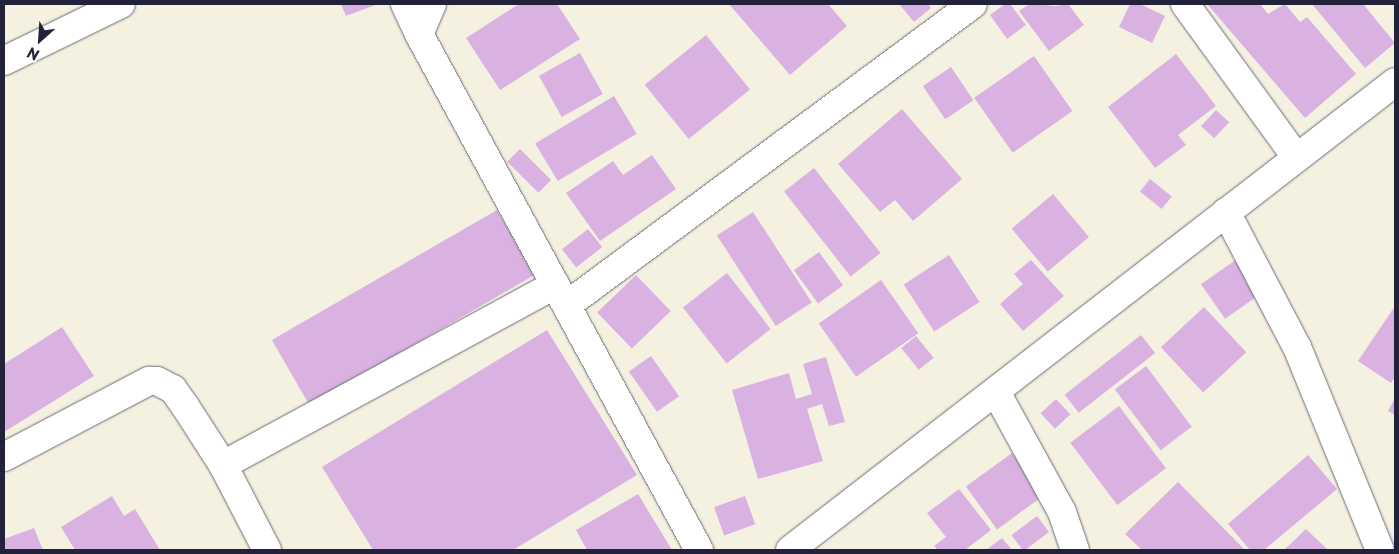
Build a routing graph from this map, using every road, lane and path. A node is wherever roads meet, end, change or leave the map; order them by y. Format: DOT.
graph roads {
  1 [pos="121,4"];
  2 [pos="405,4"];
  3 [pos="432,4"];
  4 [pos="973,4"];
  5 [pos="1185,4"];
  6 [pos="419,34"];
  7 [pos="4,61"];
  8 [pos="1395,82"];
  9 [pos="1296,157"];
  10 [pos="1226,212"];
  11 [pos="561,295"];
  12 [pos="996,392"];
  13 [pos="4,457"];
  14 [pos="223,465"];
  15 [pos="1395,524"];
  16 [pos="267,550"];
  17 [pos="700,550"];
  18 [pos="790,550"];
  19 [pos="1075,550"];
  20 [pos="1380,550"];
  1 -- 7 [label="street"];
  2 -- 6 [label="street"];
  3 -- 6 [label="street"];
  4 -- 11 [label="street"];
  5 -- 9 [label="street"];
  6 -- 11 [label="street"];
  8 -- 9 [label="street"];
  9 -- 10 [label="street"];
  10 -- 12 [label="street"];
  10 -- 20 [label="street"];
  11 -- 14 [label="street"];
  11 -- 17 [label="street"];
  12 -- 18 [label="street"];
  12 -- 19 [label="street"];
  13 -- 14 [label="street"];
  14 -- 16 [label="street"];
  15 -- 20 [label="street"];
}
